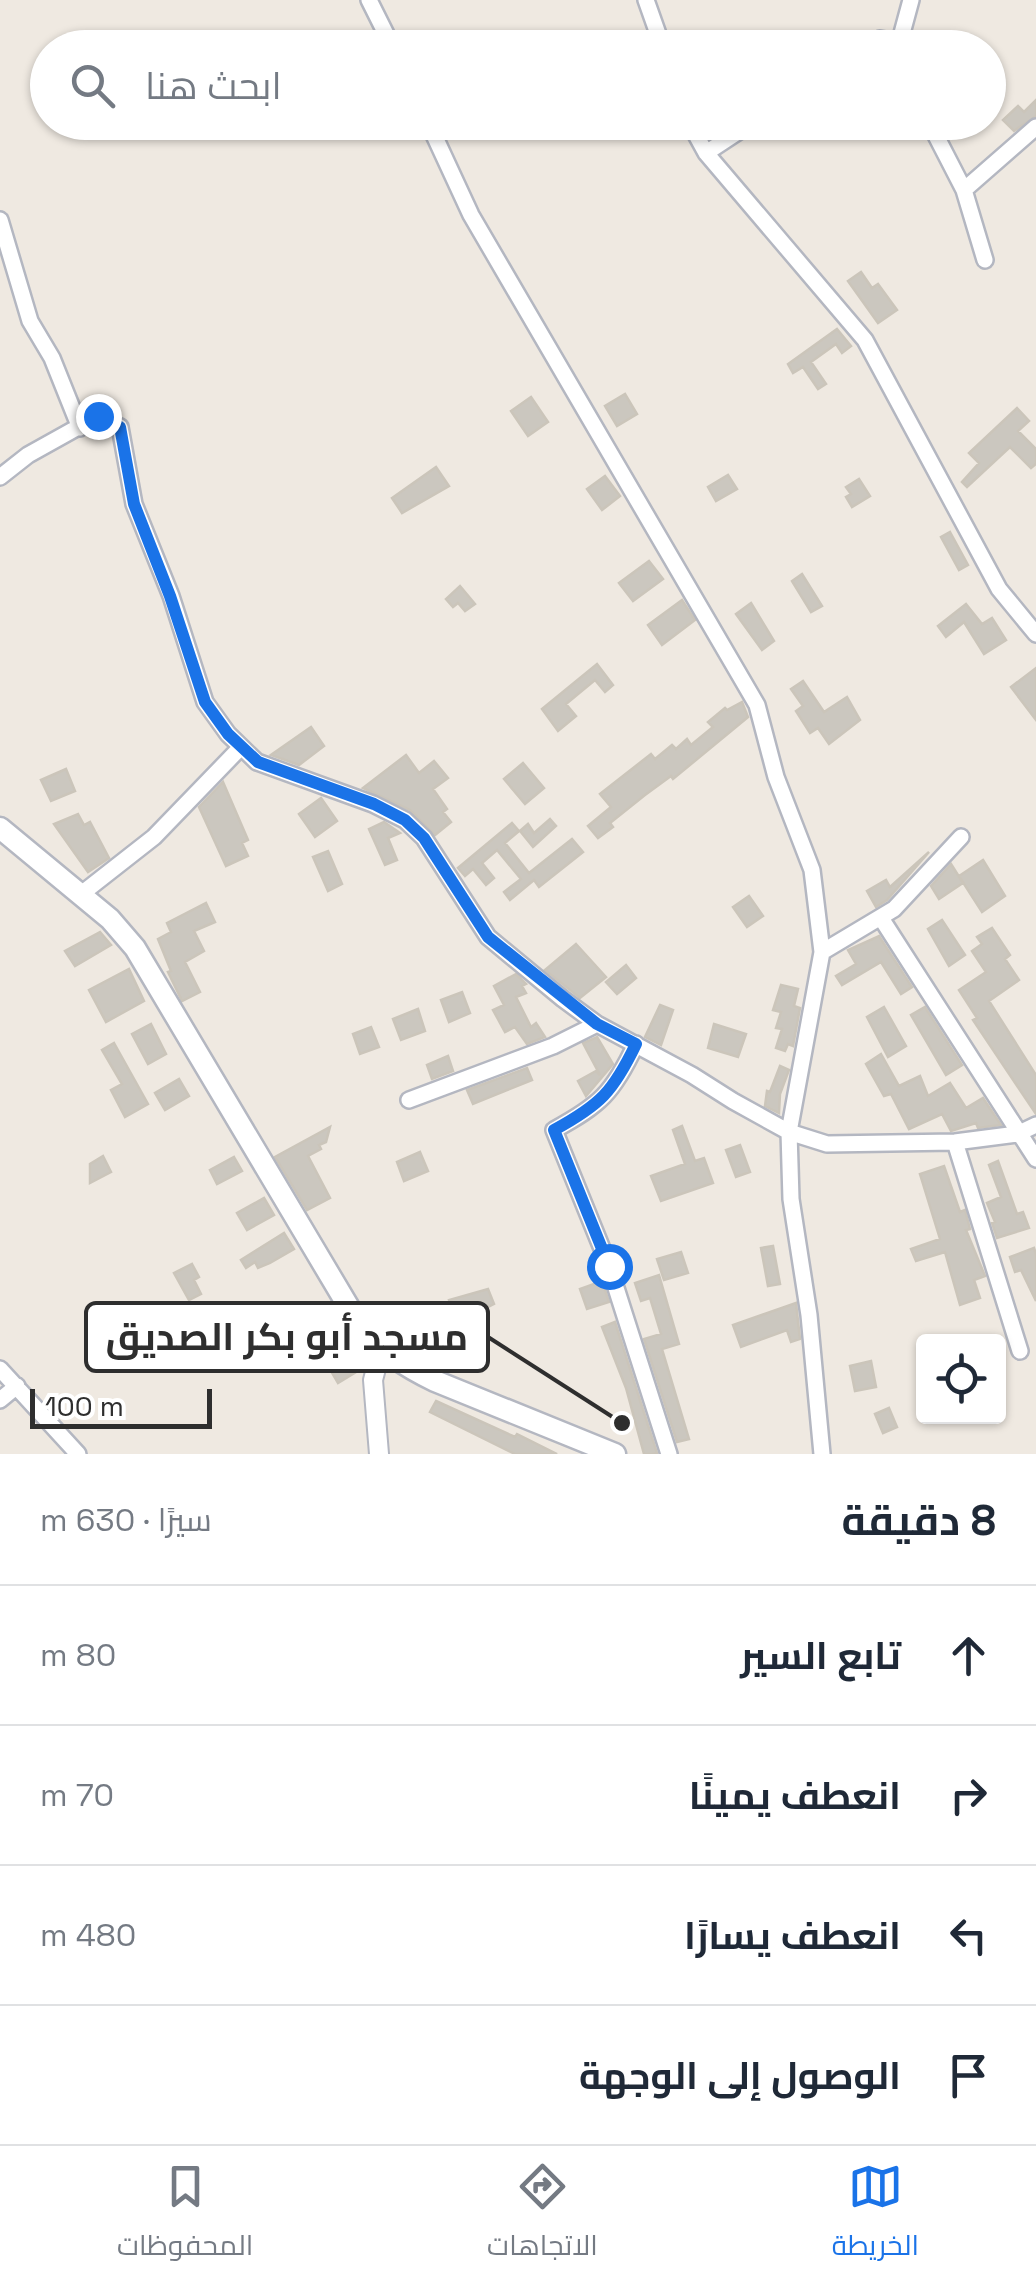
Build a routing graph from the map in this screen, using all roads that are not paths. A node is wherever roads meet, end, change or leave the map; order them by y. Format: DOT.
graph roads {
  1 [pos="369,0"];
  2 [pos="646,0"];
  3 [pos="911,0"];
  4 [pos="384,30"];
  5 [pos="657,30"];
  6 [pos="902,30"];
  7 [pos="1036,127"];
  8 [pos="436,140"];
  9 [pos="698,140"];
  10 [pos="725,140"];
  11 [pos="938,140"];
  12 [pos="706,153"];
  13 [pos="964,190"];
  14 [pos="0,220"];
  15 [pos="985,260"];
  16 [pos="80,428"];
  17 [pos="0,477"];
  18 [pos="1036,634"];
  19 [pos="240,748"];
  20 [pos="0,830"];
  21 [pos="961,836"];
  22 [pos="80,895"];
  23 [pos="882,918"];
  24 [pos="822,952"];
  25 [pos="597,1024"];
  26 [pos="636,1044"];
  27 [pos="408,1100"];
  28 [pos="1036,1125"];
  29 [pos="789,1132"];
  30 [pos="1017,1134"];
  31 [pos="954,1142"];
  32 [pos="1036,1160"];
  33 [pos="381,1350"];
  34 [pos="1020,1351"];
  35 [pos="0,1369"];
  36 [pos="17,1386"];
  37 [pos="0,1400"];
  38 [pos="78,1454"];
  39 [pos="379,1454"];
  40 [pos="615,1454"];
  41 [pos="669,1454"];
  42 [pos="822,1454"];
  1 -- 4 [label="street"];
  2 -- 5 [label="street"];
  3 -- 6 [label="street"];
  7 -- 13 [label="street"];
  8 -- 24 [label="street"];
  9 -- 12 [label="street"];
  10 -- 12 [label="street"];
  11 -- 13 [label="street"];
  12 -- 18 [label="street"];
  13 -- 15 [label="street"];
  14 -- 16 [label="street"];
  16 -- 17 [label="street"];
  16 -- 19 [label="street"];
  19 -- 22 [label="street"];
  19 -- 25 [label="street"];
  20 -- 22 [label="main road"];
  21 -- 23 [label="street"];
  22 -- 33 [label="main road"];
  23 -- 24 [label="street"];
  23 -- 30 [label="street"];
  24 -- 29 [label="street"];
  25 -- 26 [label="street"];
  25 -- 27 [label="street"];
  26 -- 29 [label="street"];
  26 -- 41 [label="street"];
  28 -- 30 [label="street"];
  29 -- 31 [label="street"];
  29 -- 42 [label="street"];
  30 -- 31 [label="street"];
  30 -- 32 [label="street"];
  31 -- 34 [label="street"];
  33 -- 39 [label="street"];
  33 -- 40 [label="main road"];
  35 -- 36 [label="street"];
  36 -- 37 [label="street"];
  36 -- 38 [label="street"];
}
